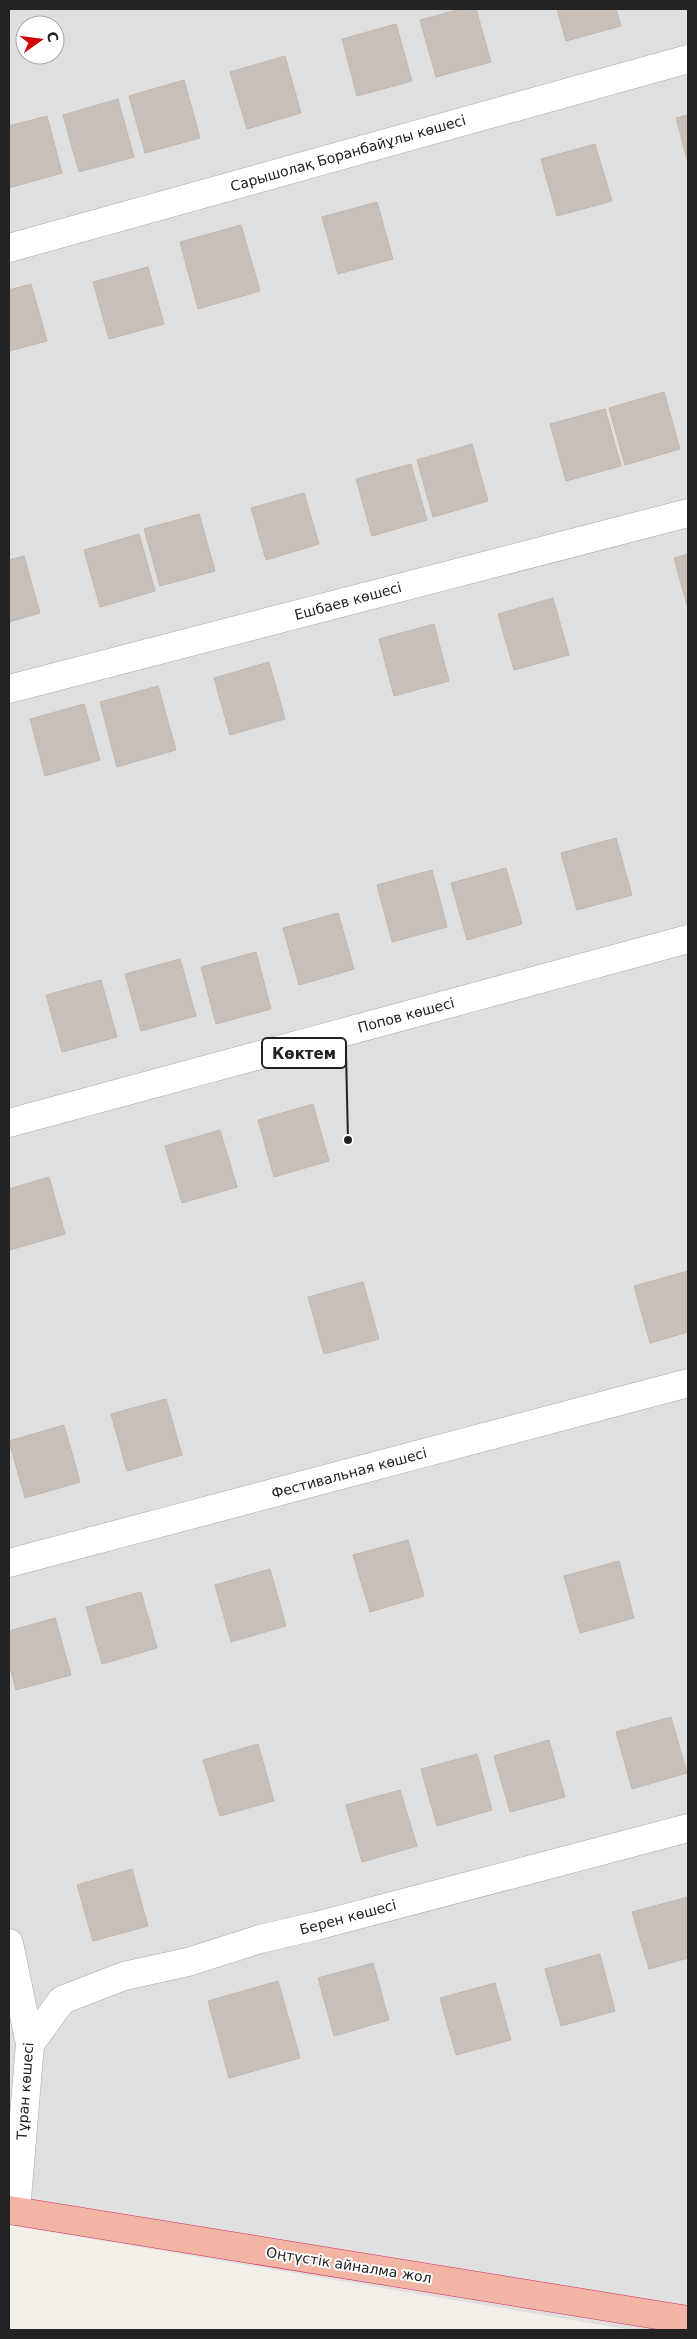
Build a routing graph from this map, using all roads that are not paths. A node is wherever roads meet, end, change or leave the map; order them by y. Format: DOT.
graph roads {
  1 [pos="688,59"];
  2 [pos="9,248"];
  3 [pos="688,513"];
  4 [pos="9,689"];
  5 [pos="688,939"];
  6 [pos="9,1123"];
  7 [pos="688,1382"];
  8 [pos="9,1563"];
  9 [pos="688,1828"];
  10 [pos="9,1943"];
  11 [pos="30,2044"];
  12 [pos="12,2210"];
  13 [pos="688,2320"];
  1 -- 2 [label="street, Сарышолақ Боранбайұлы көшесі"];
  3 -- 4 [label="street, Ешбаев көшесі"];
  5 -- 6 [label="street, Попов көшесі"];
  7 -- 8 [label="street, Фестивальная көшесі"];
  9 -- 11 [label="street, Берен көшесі"];
  10 -- 11 [label="street, Тұран көшесі"];
  11 -- 12 [label="street, Тұран көшесі"];
  12 -- 13 [label="highway, Оңтүстік айналма жол"];
}
